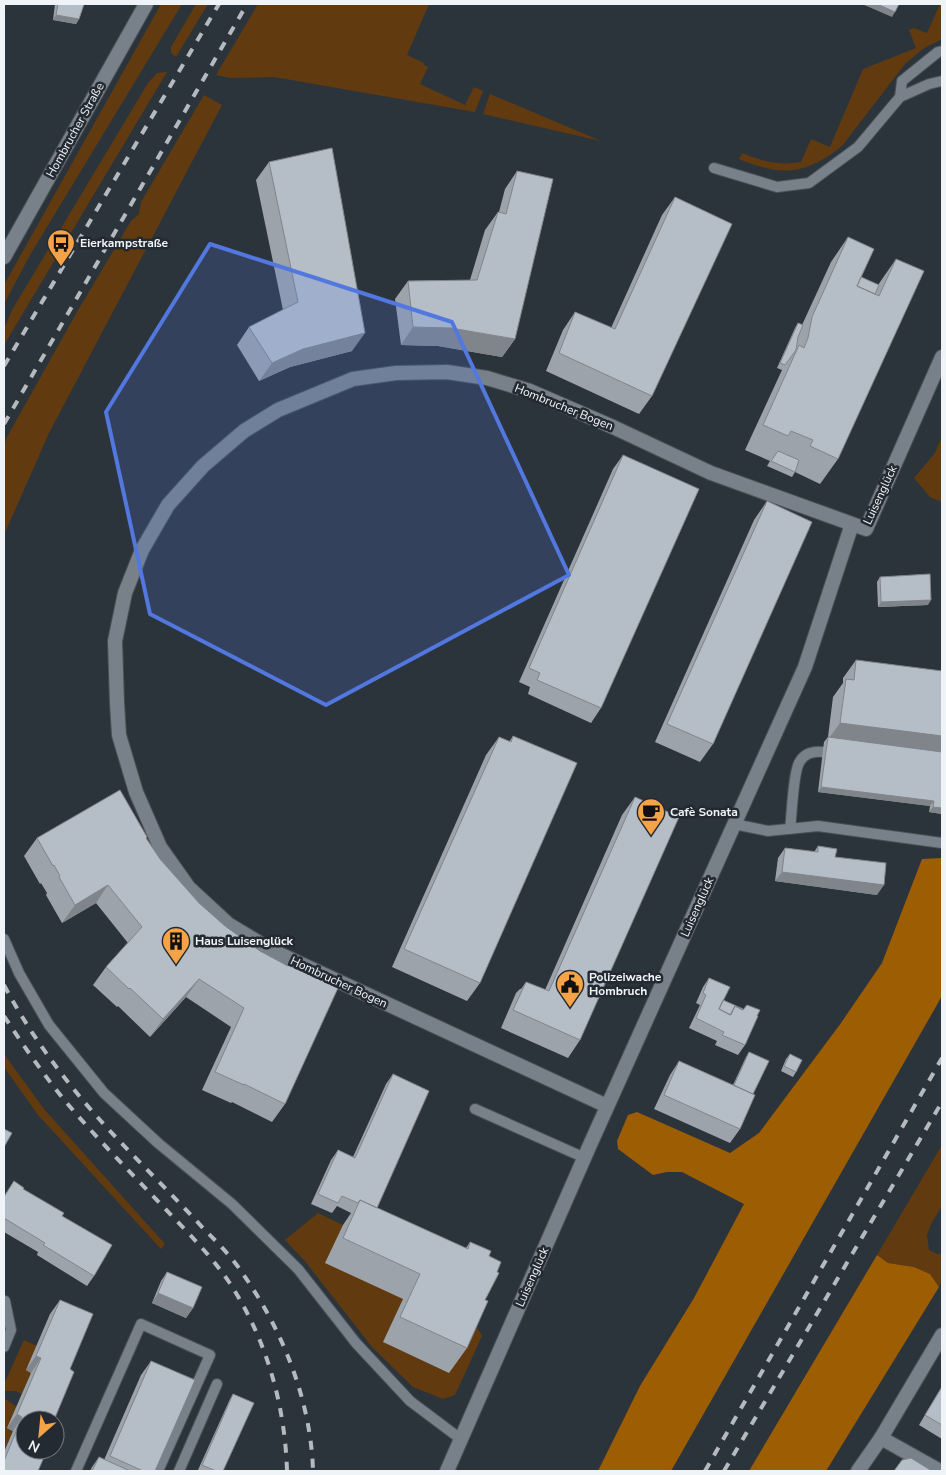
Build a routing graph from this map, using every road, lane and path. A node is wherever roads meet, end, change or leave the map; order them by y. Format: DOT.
graph roads {
  1 [pos="146,4"];
  2 [pos="942,51"];
  3 [pos="942,81"];
  4 [pos="900,97"];
  5 [pos="714,168"];
  6 [pos="4,257"];
  7 [pos="942,356"];
  8 [pos="852,524"];
  9 [pos="823,752"];
  10 [pos="734,824"];
  11 [pos="790,829"];
  12 [pos="942,843"];
  13 [pos="4,938"];
  14 [pos="607,1106"];
  15 [pos="475,1110"];
  16 [pos="584,1158"];
  17 [pos="5,1301"];
  18 [pos="942,1335"];
  19 [pos="4,1347"];
  20 [pos="217,1384"];
  21 [pos="881,1438"];
  22 [pos="462,1440"];
  23 [pos="76,1471"];
  24 [pos="158,1471"];
  25 [pos="179,1471"];
  26 [pos="447,1471"];
  27 [pos="858,1471"];
  28 [pos="940,1471"];
  1 -- 6 [label="street, Hombrucher Straße"];
  2 -- 4 [label="lane"];
  3 -- 4 [label="lane"];
  4 -- 5 [label="lane"];
  7 -- 8 [label="street, Luisenglück"];
  8 -- 10 [label="street, Luisenglück"];
  8 -- 14 [label="street, Hombrucher Bogen"];
  9 -- 11 [label="lane"];
  10 -- 11 [label="lane"];
  10 -- 14 [label="street, Luisenglück"];
  11 -- 12 [label="lane"];
  13 -- 22 [label="lane"];
  14 -- 16 [label="street, Luisenglück"];
  15 -- 16 [label="lane"];
  16 -- 22 [label="street, Luisenglück"];
  17 -- 19 [label="lane"];
  18 -- 21 [label="street"];
  20 -- 25 [label="lane"];
  21 -- 27 [label="street"];
  21 -- 28 [label="street"];
  22 -- 26 [label="street, Luisenglück"];
  23 -- 24 [label="lane"];
}
